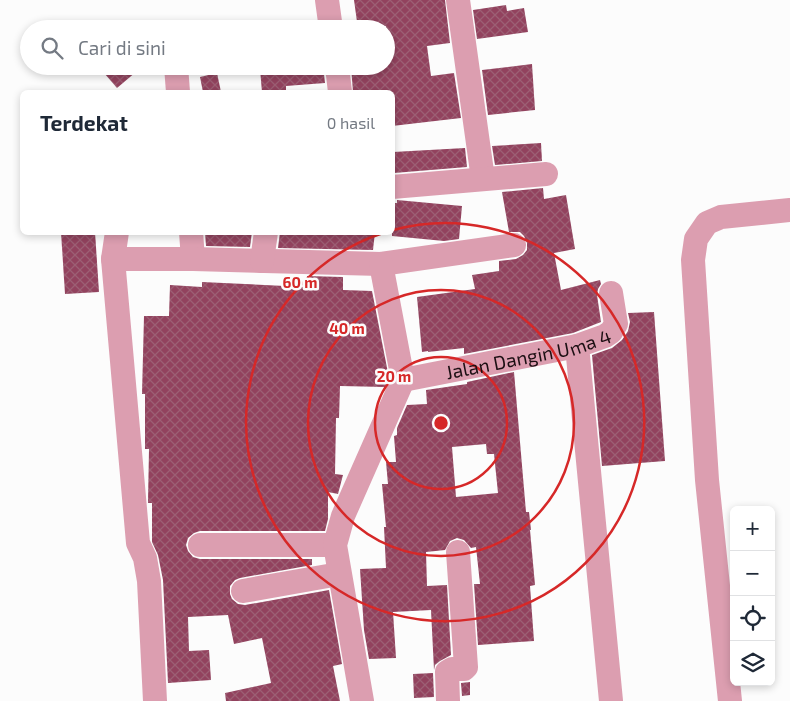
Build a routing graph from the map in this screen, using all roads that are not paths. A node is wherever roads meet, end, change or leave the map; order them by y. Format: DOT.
graph roads {
  1 [pos="327,0"];
  2 [pos="458,0"];
  3 [pos="330,20"];
  4 [pos="177,75"];
  5 [pos="338,75"];
  6 [pos="178,90"];
  7 [pos="340,90"];
  8 [pos="546,174"];
  9 [pos="483,179"];
  10 [pos="395,187"];
  11 [pos="790,210"];
  12 [pos="117,235"];
  13 [pos="191,235"];
  14 [pos="266,235"];
  15 [pos="514,245"];
  16 [pos="113,259"];
  17 [pos="193,259"];
  18 [pos="262,261"];
  19 [pos="381,264"];
  20 [pos="611,293"];
  21 [pos="577,346"];
  22 [pos="403,380"];
  23 [pos="335,545"];
  24 [pos="200,546"];
  25 [pos="458,552"];
  26 [pos="339,574"];
  27 [pos="243,591"];
  28 [pos="155,701"];
  29 [pos="362,701"];
  30 [pos="448,701"];
  31 [pos="611,701"];
  32 [pos="730,701"];
  1 -- 3 [label="street"];
  2 -- 9 [label="street"];
  4 -- 6 [label="street"];
  5 -- 7 [label="street"];
  8 -- 9 [label="street"];
  9 -- 10 [label="street"];
  11 -- 32 [label="street"];
  12 -- 16 [label="street"];
  13 -- 17 [label="street"];
  14 -- 18 [label="street"];
  15 -- 19 [label="street"];
  16 -- 17 [label="street"];
  16 -- 28 [label="street"];
  17 -- 18 [label="street"];
  18 -- 19 [label="street"];
  19 -- 22 [label="street"];
  20 -- 21 [label="street, Jalan Dangin Uma 4"];
  21 -- 22 [label="street, Jalan Dangin Uma 4"];
  21 -- 31 [label="street"];
  22 -- 23 [label="street"];
  23 -- 24 [label="street"];
  23 -- 26 [label="street"];
  25 -- 30 [label="street"];
  26 -- 27 [label="street"];
  26 -- 29 [label="street"];
}
